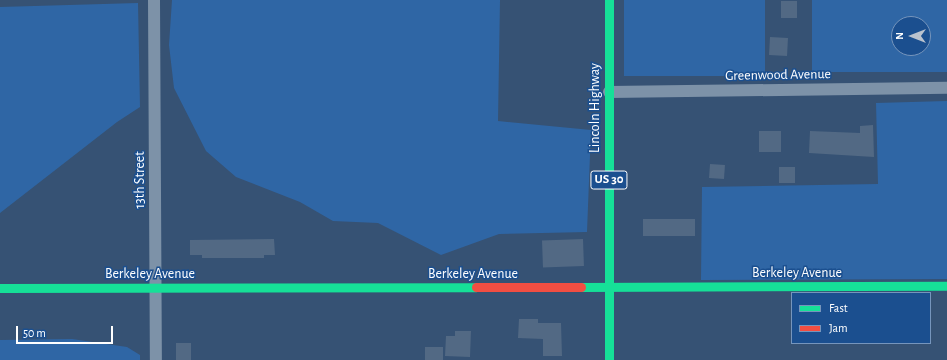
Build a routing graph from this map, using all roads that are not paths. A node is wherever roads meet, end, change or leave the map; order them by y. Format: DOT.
graph roads {
  1 [pos="154,0"];
  2 [pos="609,0"];
  3 [pos="947,88"];
  4 [pos="609,92"];
  5 [pos="947,286"];
  6 [pos="609,287"];
  7 [pos="0,288"];
  8 [pos="156,288"];
  9 [pos="156,360"];
  10 [pos="609,360"];
  1 -- 8 [label="street, 13th Street"];
  2 -- 4 [label="street, Lincoln Highway / US 30"];
  3 -- 4 [label="street, Greenwood Avenue"];
  4 -- 6 [label="street, Lincoln Highway / US 30"];
  5 -- 6 [label="street, Berkeley Avenue"];
  6 -- 8 [label="street, Berkeley Avenue"];
  6 -- 10 [label="street, Lincoln Highway / US 30"];
  7 -- 8 [label="street, Berkeley Avenue"];
  8 -- 9 [label="street, 13th Street"];
}
